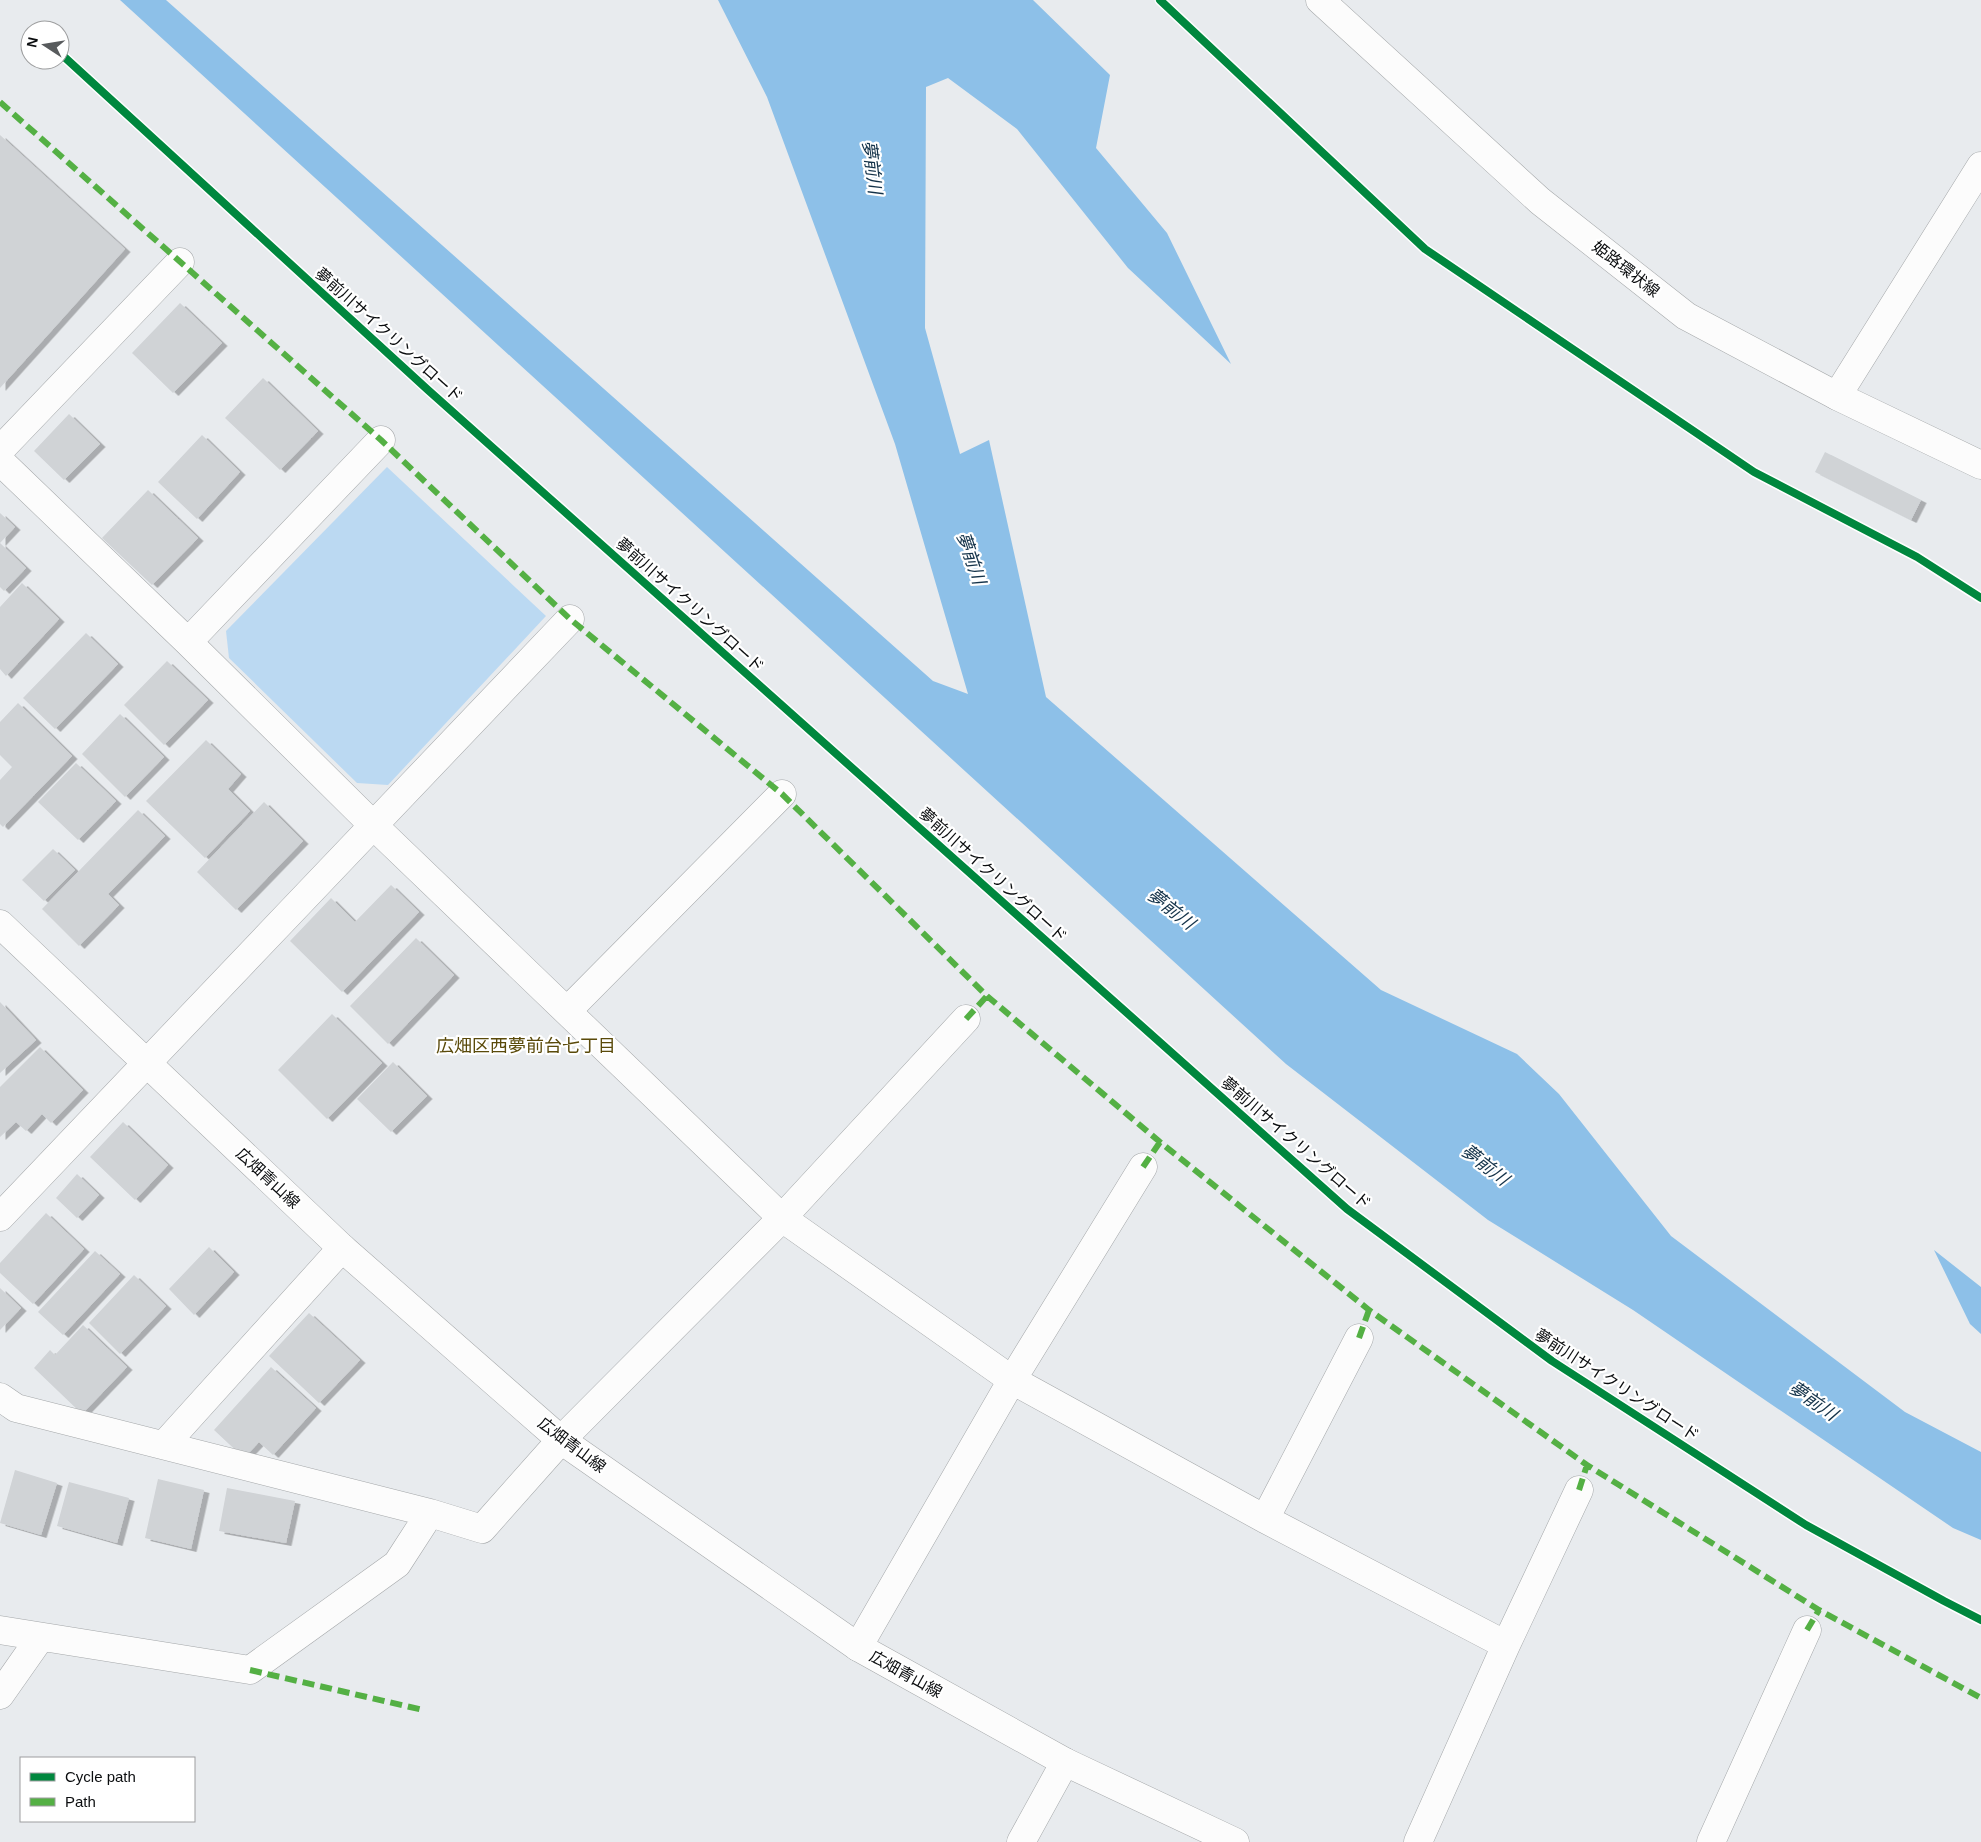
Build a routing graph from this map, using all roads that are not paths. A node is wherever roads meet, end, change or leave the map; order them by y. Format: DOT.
graph roads {
  1 [pos="1320,0"];
  2 [pos="1981,166"];
  3 [pos="180,262"];
  4 [pos="1837,396"];
  5 [pos="381,440"];
  6 [pos="0,450"];
  7 [pos="0,461"];
  8 [pos="1981,465"];
  9 [pos="570,619"];
  10 [pos="188,642"];
  11 [pos="782,794"];
  12 [pos="374,826"];
  13 [pos="0,924"];
  14 [pos="567,1012"];
  15 [pos="966,1019"];
  16 [pos="145,1063"];
  17 [pos="1143,1166"];
  18 [pos="0,1217"];
  19 [pos="782,1218"];
  20 [pos="342,1248"];
  21 [pos="1358,1338"];
  22 [pos="1012,1380"];
  23 [pos="0,1397"];
  24 [pos="561,1440"];
  25 [pos="164,1444"];
  26 [pos="1579,1490"];
  27 [pos="430,1513"];
  28 [pos="1265,1519"];
  29 [pos="0,1630"];
  30 [pos="1807,1630"];
  31 [pos="40,1638"];
  32 [pos="1506,1645"];
  33 [pos="858,1647"];
  34 [pos="0,1695"];
  35 [pos="1065,1762"];
  36 [pos="1021,1842"];
  37 [pos="1235,1842"];
  38 [pos="1418,1842"];
  39 [pos="1711,1842"];
  1 -- 4 [label="street, 姫路環状線"];
  2 -- 4 [label="street"];
  3 -- 6 [label="street"];
  4 -- 8 [label="street, 姫路環状線"];
  5 -- 10 [label="street"];
  7 -- 10 [label="street"];
  9 -- 12 [label="street"];
  10 -- 12 [label="street"];
  11 -- 14 [label="street"];
  12 -- 14 [label="street"];
  12 -- 16 [label="street"];
  13 -- 16 [label="street, 広畑青山線"];
  14 -- 19 [label="street"];
  15 -- 19 [label="street"];
  16 -- 18 [label="street"];
  16 -- 20 [label="street, 広畑青山線"];
  17 -- 22 [label="street"];
  19 -- 22 [label="street"];
  19 -- 24 [label="street"];
  20 -- 24 [label="street, 広畑青山線"];
  20 -- 25 [label="street"];
  21 -- 28 [label="street"];
  22 -- 28 [label="street"];
  22 -- 33 [label="street"];
  23 -- 25 [label="street"];
  24 -- 27 [label="street"];
  24 -- 33 [label="street, 広畑青山線"];
  25 -- 27 [label="street"];
  26 -- 32 [label="street"];
  27 -- 31 [label="street"];
  28 -- 32 [label="street"];
  29 -- 31 [label="street"];
  30 -- 39 [label="street"];
  31 -- 34 [label="street"];
  32 -- 38 [label="street"];
  33 -- 35 [label="street, 広畑青山線"];
  35 -- 36 [label="street"];
  35 -- 37 [label="street, 広畑青山線"];
}
